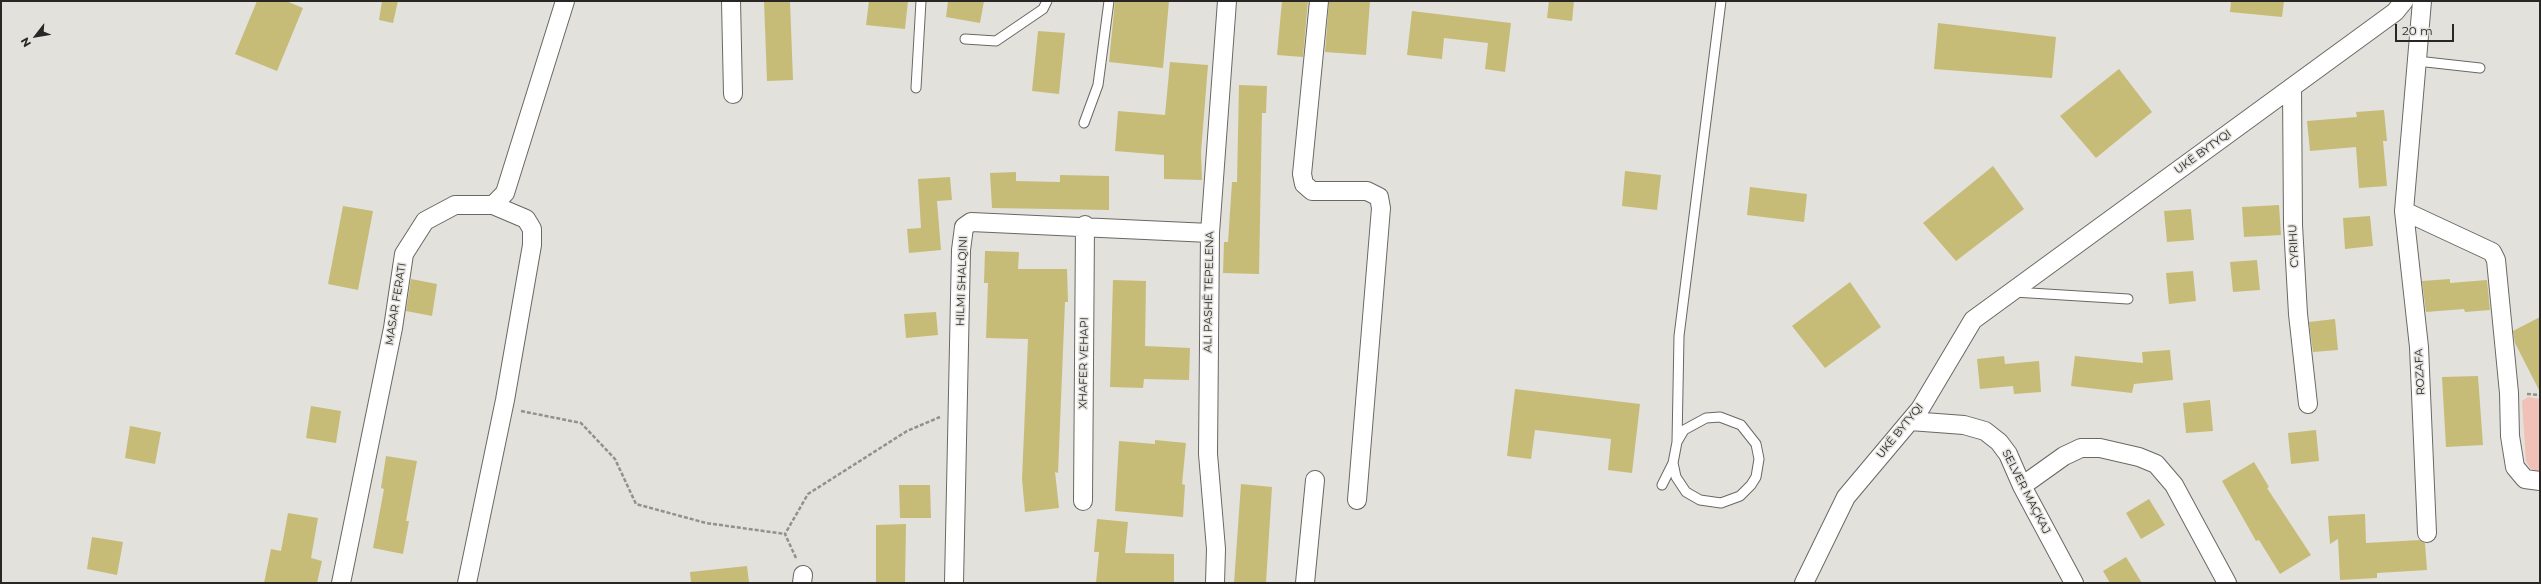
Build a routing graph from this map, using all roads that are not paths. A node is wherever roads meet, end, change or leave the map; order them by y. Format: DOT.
graph roads {
  1 [pos="565,1"];
  2 [pos="731,1"];
  3 [pos="921,1"];
  4 [pos="1047,1"];
  5 [pos="1109,1"];
  6 [pos="1227,1"];
  7 [pos="1319,1"];
  8 [pos="1721,1"];
  9 [pos="2422,1"];
  10 [pos="2399,5"];
  11 [pos="965,38"];
  12 [pos="2417,61"];
  13 [pos="2480,68"];
  14 [pos="2292,87"];
  15 [pos="916,88"];
  16 [pos="733,94"];
  17 [pos="1084,123"];
  18 [pos="493,205"];
  19 [pos="2404,211"];
  20 [pos="1085,225"];
  21 [pos="1210,233"];
  22 [pos="2012,292"];
  23 [pos="2128,299"];
  24 [pos="2308,404"];
  25 [pos="1910,421"];
  26 [pos="1677,442"];
  27 [pos="1673,463"];
  28 [pos="1315,480"];
  29 [pos="2540,481"];
  30 [pos="1662,485"];
  31 [pos="2022,486"];
  32 [pos="1357,500"];
  33 [pos="1083,501"];
  34 [pos="2427,533"];
  35 [pos="1808,581"];
  36 [pos="341,583"];
  37 [pos="467,583"];
  38 [pos="954,583"];
  39 [pos="1215,583"];
  40 [pos="1305,583"];
  41 [pos="2074,583"];
  42 [pos="2227,583"];
  1 -- 18 [label="street"];
  2 -- 16 [label="street"];
  3 -- 15 [label="lane"];
  4 -- 11 [label="lane"];
  5 -- 17 [label="lane"];
  6 -- 21 [label="street, ALI PASHË TEPELENA"];
  7 -- 32 [label="street"];
  8 -- 26 [label="lane"];
  9 -- 12 [label="street, ROZAFA"];
  10 -- 14 [label="street, UKË BYTYQI"];
  12 -- 13 [label="lane"];
  12 -- 19 [label="street, ROZAFA"];
  14 -- 22 [label="street, UKË BYTYQI"];
  14 -- 24 [label="street, CYRIHU"];
  18 -- 36 [label="street, MASAR FERATI"];
  18 -- 37 [label="street"];
  19 -- 29 [label="street"];
  19 -- 34 [label="street, ROZAFA"];
  20 -- 21 [label="street, HILMI SHALQINI"];
  20 -- 33 [label="street, XHAFER VEHAPI"];
  20 -- 38 [label="street, HILMI SHALQINI"];
  21 -- 39 [label="street, ALI PASHË TEPELENA"];
  22 -- 23 [label="lane"];
  22 -- 25 [label="street, UKË BYTYQI"];
  25 -- 31 [label="street, SELVER MAÇKAJ"];
  25 -- 35 [label="street, UKË BYTYQI"];
  26 -- 27 [label="lane"];
  26 -- 27 [label="lane"];
  27 -- 30 [label="lane"];
  28 -- 40 [label="street"];
  31 -- 41 [label="street, SELVER MAÇKAJ"];
  31 -- 42 [label="street"];
}
